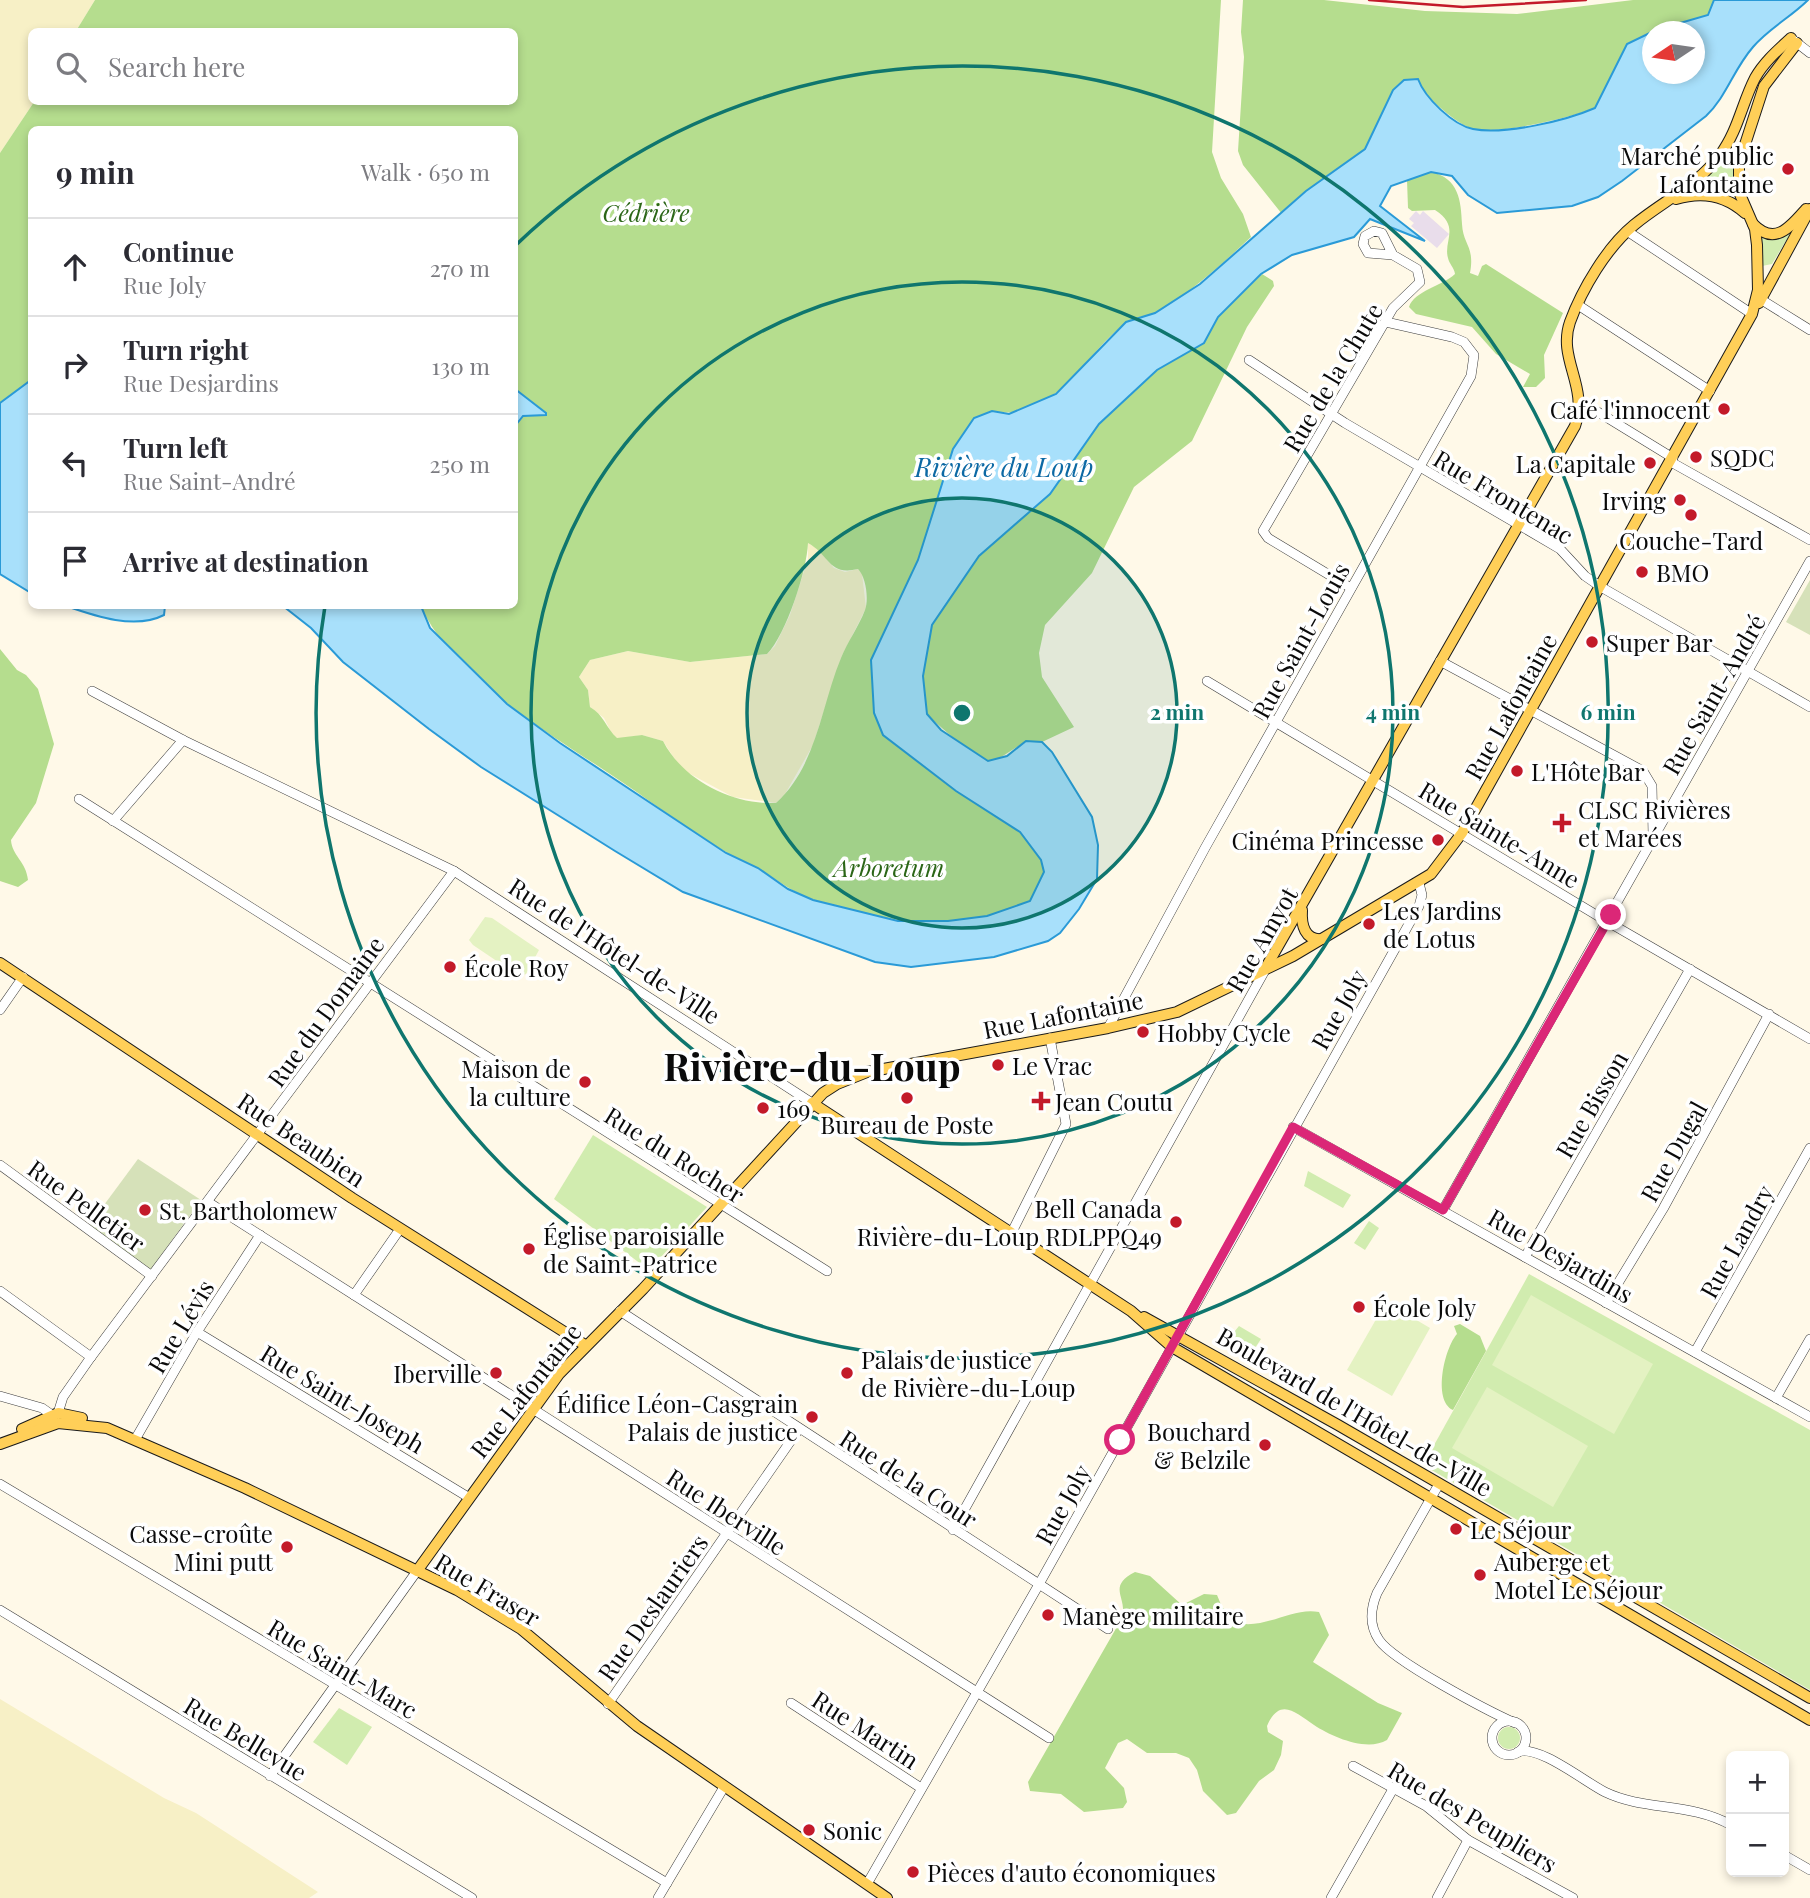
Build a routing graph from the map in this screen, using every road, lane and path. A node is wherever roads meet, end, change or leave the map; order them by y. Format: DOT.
graph roads {
  1 [pos="1794,41"];
  2 [pos="1810,53"];
  3 [pos="1672,199"];
  4 [pos="1810,207"];
  5 [pos="1750,220"];
  6 [pos="1627,231"];
  7 [pos="1393,255"];
  8 [pos="1759,299"];
  9 [pos="1578,305"];
  10 [pos="1752,314"];
  11 [pos="1387,322"];
  12 [pos="1810,330"];
  13 [pos="1249,359"];
  14 [pos="1710,391"];
  15 [pos="1580,401"];
  16 [pos="1333,413"];
  17 [pos="1672,460"];
  18 [pos="1419,467"];
  19 [pos="1520,526"];
  20 [pos="1810,540"];
  21 [pos="1810,561"];
  22 [pos="1601,587"];
  23 [pos="1351,588"];
  24 [pos="1440,661"];
  25 [pos="1748,671"];
  26 [pos="1207,681"];
  27 [pos="92,691"];
  28 [pos="1810,707"];
  29 [pos="1532,710"];
  30 [pos="1276,722"];
  31 [pos="183,740"];
  32 [pos="1375,781"];
  33 [pos="79,799"];
  34 [pos="113,821"];
  35 [pos="1462,833"];
  36 [pos="1653,839"];
  37 [pos="454,871"];
  38 [pos="1419,883"];
  39 [pos="1302,910"];
  40 [pos="1608,922"];
  41 [pos="1322,939"];
  42 [pos="0,963"];
  43 [pos="1690,969"];
  44 [pos="1264,971"];
  45 [pos="23,977"];
  46 [pos="369,983"];
  47 [pos="0,1010"];
  48 [pos="1769,1014"];
  49 [pos="1108,1028"];
  50 [pos="1050,1038"];
  51 [pos="1810,1039"];
  52 [pos="812,1103"];
  53 [pos="1293,1127"];
  54 [pos="258,1134"];
  55 [pos="1810,1148"];
  56 [pos="0,1164"];
  57 [pos="208,1202"];
  58 [pos="720,1205"];
  59 [pos="1443,1210"];
  60 [pos="400,1229"];
  61 [pos="1012,1232"];
  62 [pos="260,1235"];
  63 [pos="1525,1257"];
  64 [pos="827,1271"];
  65 [pos="152,1276"];
  66 [pos="1092,1284"];
  67 [pos="0,1291"];
  68 [pos="354,1295"];
  69 [pos="1606,1303"];
  70 [pos="620,1311"];
  71 [pos="1131,1311"];
  72 [pos="197,1332"];
  73 [pos="1178,1334"];
  74 [pos="1810,1339"];
  75 [pos="585,1345"];
  76 [pos="1172,1347"];
  77 [pos="1695,1352"];
  78 [pos="92,1357"];
  79 [pos="0,1396"];
  80 [pos="1776,1398"];
  81 [pos="531,1409"];
  82 [pos="56,1417"];
  83 [pos="1810,1417"];
  84 [pos="799,1429"];
  85 [pos="136,1438"];
  86 [pos="0,1443"];
  87 [pos="0,1484"];
  88 [pos="1439,1484"];
  89 [pos="468,1497"];
  90 [pos="1430,1498"];
  91 [pos="953,1530"];
  92 [pos="728,1534"];
  93 [pos="417,1571"];
  94 [pos="1038,1586"];
  95 [pos="0,1610"];
  96 [pos="1108,1629"];
  97 [pos="335,1686"];
  98 [pos="975,1693"];
  99 [pos="1810,1698"];
  100 [pos="608,1703"];
  101 [pos="791,1703"];
  102 [pos="1489,1711"];
  103 [pos="1810,1720"];
  104 [pos="1514,1723"];
  105 [pos="1523,1730"];
  106 [pos="1493,1734"];
  107 [pos="1049,1738"];
  108 [pos="1518,1752"];
  109 [pos="1541,1755"];
  110 [pos="1353,1766"];
  111 [pos="270,1776"];
  112 [pos="724,1787"];
  113 [pos="921,1788"];
  114 [pos="1393,1789"];
  115 [pos="1726,1823"];
  116 [pos="1468,1840"];
  117 [pos="1789,1858"];
  118 [pos="1810,1870"];
  119 [pos="667,1883"];
  120 [pos="867,1884"];
  121 [pos="472,1898"];
  122 [pos="658,1898"];
  123 [pos="887,1898"];
  124 [pos="1331,1898"];
  125 [pos="1437,1898"];
  126 [pos="1573,1898"];
  1 -- 2 [label="street"];
  1 -- 3 [label="main road, Rue Amyot"];
  1 -- 5 [label="main road"];
  3 -- 5 [label="main road"];
  3 -- 6 [label="main road, Rue Amyot"];
  4 -- 5 [label="main road"];
  4 -- 8 [label="main road, Rue Lafontaine"];
  5 -- 8 [label="main road"];
  6 -- 9 [label="main road, Rue Amyot"];
  6 -- 10 [label="street"];
  7 -- 11 [label="street, Rue de la Chute"];
  8 -- 10 [label="main road, Rue Lafontaine"];
  8 -- 12 [label="street"];
  9 -- 14 [label="street"];
  9 -- 15 [label="main road, Rue Amyot"];
  10 -- 14 [label="main road, Rue Lafontaine"];
  11 -- 16 [label="street, Rue de la Chute"];
  11 -- 18 [label="street, Rue Saint-Louis"];
  13 -- 16 [label="street, Rue Frontenac"];
  14 -- 17 [label="main road, Rue Lafontaine"];
  15 -- 17 [label="street"];
  15 -- 19 [label="main road, Rue Amyot"];
  16 -- 18 [label="street, Rue Frontenac"];
  16 -- 23 [label="street, Rue de la Chute"];
  17 -- 20 [label="street"];
  17 -- 22 [label="main road, Rue Lafontaine"];
  18 -- 19 [label="street, Rue Frontenac"];
  18 -- 23 [label="street, Rue Saint-Louis"];
  19 -- 22 [label="street, Rue Frontenac"];
  19 -- 24 [label="main road, Rue Amyot"];
  21 -- 25 [label="street, Rue Saint-André"];
  22 -- 25 [label="street, Rue Frontenac"];
  22 -- 29 [label="main road, Rue Lafontaine"];
  23 -- 30 [label="street, Rue Saint-Louis"];
  24 -- 29 [label="street"];
  24 -- 32 [label="main road, Rue Amyot"];
  25 -- 28 [label="street, Rue Frontenac"];
  25 -- 36 [label="street, Rue Saint-André"];
  26 -- 30 [label="street, Rue Sainte-Anne"];
  27 -- 31 [label="street, Rue de l'Hôtel-de-Ville"];
  29 -- 35 [label="main road, Rue Lafontaine"];
  29 -- 36 [label="street"];
  30 -- 32 [label="street, Rue Sainte-Anne"];
  30 -- 49 [label="street, Rue Saint-Louis"];
  31 -- 34 [label="street"];
  31 -- 37 [label="street, Rue de l'Hôtel-de-Ville"];
  32 -- 35 [label="street, Rue Sainte-Anne"];
  32 -- 39 [label="main road, Rue Amyot"];
  33 -- 34 [label="street, Rue du Rocher"];
  34 -- 46 [label="street, Rue du Rocher"];
  35 -- 38 [label="main road, Rue Lafontaine"];
  35 -- 40 [label="street, Rue Sainte-Anne"];
  36 -- 40 [label="street, Rue Saint-André"];
  37 -- 46 [label="street, Rue du Domaine"];
  37 -- 52 [label="street, Rue de l'Hôtel-de-Ville"];
  38 -- 41 [label="main road, Rue Lafontaine"];
  38 -- 53 [label="street, Rue Joly"];
  39 -- 41 [label="main road"];
  39 -- 44 [label="main road, Rue Amyot"];
  40 -- 43 [label="street, Rue Sainte-Anne"];
  40 -- 59 [label="street, Rue Saint-André"];
  41 -- 44 [label="main road, Rue Lafontaine"];
  42 -- 45 [label="main road, Rue Beaubien"];
  43 -- 48 [label="street, Rue Sainte-Anne"];
  43 -- 63 [label="street, Rue Bisson"];
  44 -- 49 [label="main road, Rue Lafontaine"];
  44 -- 66 [label="street, Rue Amyot"];
  45 -- 47 [label="street"];
  45 -- 54 [label="main road, Rue Beaubien"];
  46 -- 54 [label="street, Rue du Domaine"];
  46 -- 58 [label="street, Rue du Rocher"];
  48 -- 51 [label="street, Rue Sainte-Anne"];
  48 -- 69 [label="street, Rue Dugal"];
  49 -- 50 [label="main road, Rue Lafontaine"];
  50 -- 52 [label="main road, Rue Lafontaine"];
  50 -- 61 [label="street"];
  52 -- 58 [label="main road, Rue Lafontaine"];
  52 -- 61 [label="main road, Rue de l'Hôtel-de-Ville"];
  53 -- 59 [label="street, Rue Desjardins"];
  53 -- 73 [label="street, Rue Joly"];
  54 -- 57 [label="street, Rue du Domaine"];
  54 -- 60 [label="main road, Rue Beaubien"];
  55 -- 77 [label="street, Rue Landry"];
  56 -- 65 [label="street, Rue Pelletier"];
  57 -- 62 [label="street, Rue Iberville"];
  57 -- 65 [label="street, Rue du Domaine"];
  58 -- 64 [label="street, Rue du Rocher"];
  58 -- 70 [label="main road, Rue Lafontaine"];
  59 -- 63 [label="street, Rue Desjardins"];
  60 -- 68 [label="street"];
  60 -- 75 [label="main road, Rue Beaubien"];
  61 -- 66 [label="main road, Rue de l'Hôtel-de-Ville"];
  62 -- 68 [label="street, Rue Iberville"];
  62 -- 72 [label="street, Rue Lévis"];
  63 -- 69 [label="street, Rue Desjardins"];
  65 -- 78 [label="street, Rue du Domaine"];
  66 -- 71 [label="main road, Boulevard de l'Hôtel-de-Ville"];
  66 -- 91 [label="street, Rue Amyot"];
  67 -- 78 [label="street"];
  68 -- 81 [label="street, Rue Iberville"];
  69 -- 77 [label="street, Rue Desjardins"];
  70 -- 75 [label="main road, Rue Lafontaine"];
  70 -- 84 [label="street, Rue de la Cour"];
  71 -- 73 [label="main road, Boulevard de l'Hôtel-de-Ville"];
  71 -- 76 [label="main road, Boulevard de l'Hôtel-de-Ville"];
  72 -- 85 [label="street, Rue Lévis"];
  72 -- 89 [label="street, Rue Saint-Joseph"];
  73 -- 76 [label="street, Rue Joly"];
  73 -- 88 [label="main road, Boulevard de l'Hôtel-de-Ville"];
  74 -- 80 [label="street"];
  75 -- 81 [label="main road, Rue Lafontaine"];
  76 -- 90 [label="main road, Boulevard de l'Hôtel-de-Ville"];
  76 -- 94 [label="street, Rue Joly"];
  77 -- 80 [label="street, Rue Desjardins"];
  78 -- 82 [label="street, Rue du Domaine"];
  79 -- 82 [label="street, Rue Fraser"];
  80 -- 83 [label="street, Rue Desjardins"];
  81 -- 89 [label="main road, Rue Lafontaine"];
  81 -- 92 [label="street, Rue Iberville"];
  82 -- 85 [label="main road, Rue Fraser"];
  82 -- 86 [label="main road"];
  84 -- 91 [label="street, Rue de la Cour"];
  84 -- 92 [label="street, Rue Deslauriers"];
  85 -- 93 [label="main road, Rue Fraser"];
  87 -- 97 [label="street, Rue Saint-Marc"];
  88 -- 90 [label="street"];
  88 -- 99 [label="main road, Boulevard de l'Hôtel-de-Ville"];
  89 -- 93 [label="main road, Rue Lafontaine"];
  90 -- 102 [label="street"];
  90 -- 103 [label="main road, Boulevard de l'Hôtel-de-Ville"];
  91 -- 94 [label="street, Rue de la Cour"];
  92 -- 98 [label="street, Rue Iberville"];
  92 -- 100 [label="street, Rue Deslauriers"];
  93 -- 97 [label="street, Rue Lafontaine"];
  93 -- 100 [label="main road, Rue Fraser"];
  94 -- 96 [label="street, Rue de la Cour"];
  94 -- 98 [label="street, Rue Joly"];
  95 -- 111 [label="street, Rue Bellevue"];
  97 -- 111 [label="street, Rue Lafontaine"];
  97 -- 119 [label="street, Rue Saint-Marc"];
  98 -- 107 [label="street, Rue Iberville"];
  98 -- 113 [label="street, Rue Joly"];
  100 -- 112 [label="main road, Rue Fraser"];
  101 -- 113 [label="street, Rue Martin"];
  102 -- 104 [label="street"];
  102 -- 106 [label="street"];
  104 -- 105 [label="street"];
  104 -- 106 [label="street"];
  105 -- 108 [label="street"];
  105 -- 109 [label="street"];
  106 -- 108 [label="street"];
  108 -- 109 [label="street"];
  109 -- 115 [label="street"];
  110 -- 114 [label="street, Rue des Peupliers"];
  111 -- 121 [label="street, Rue Bellevue"];
  112 -- 119 [label="street"];
  112 -- 120 [label="main road, Rue Fraser"];
  113 -- 120 [label="street, Rue Joly"];
  114 -- 116 [label="street, Rue des Peupliers"];
  114 -- 124 [label="street"];
  116 -- 125 [label="street"];
  116 -- 126 [label="street, Rue des Peupliers"];
  117 -- 118 [label="street"];
  119 -- 122 [label="street"];
  120 -- 123 [label="main road, Rue Fraser"];
}
